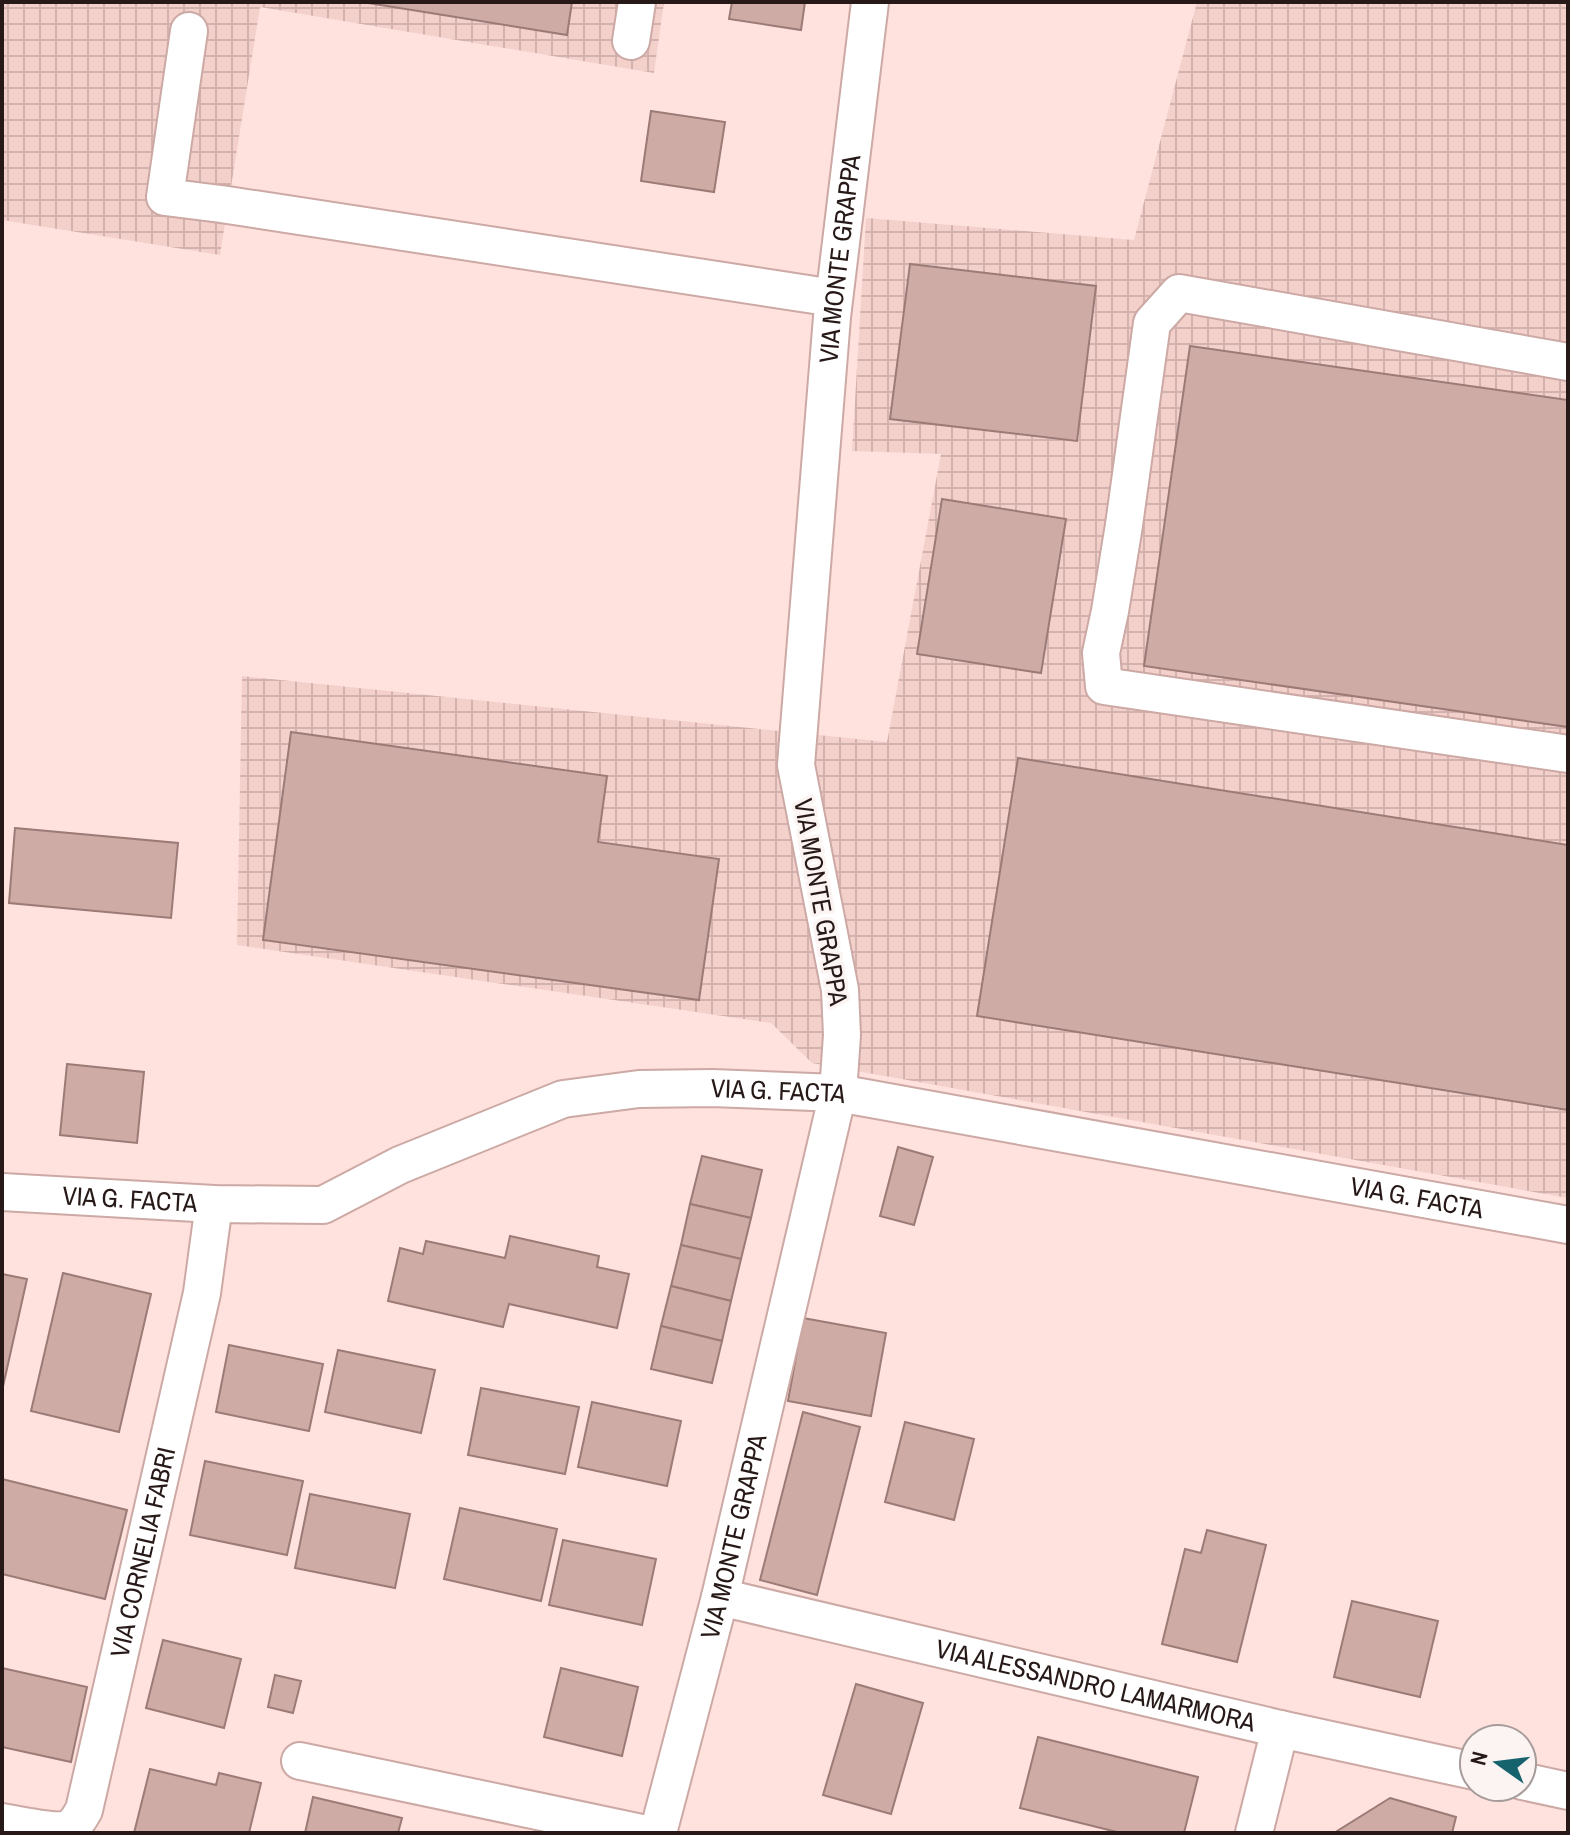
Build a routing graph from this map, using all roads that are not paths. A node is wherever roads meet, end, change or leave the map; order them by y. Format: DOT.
graph roads {
  1 [pos="637,2"];
  2 [pos="870,2"];
  3 [pos="189,31"];
  4 [pos="631,41"];
  5 [pos="834,298"];
  6 [pos="1568,362"];
  7 [pos="1568,754"];
  8 [pos="838,1093"];
  9 [pos="2,1192"];
  10 [pos="214,1204"];
  11 [pos="1568,1225"];
  12 [pos="720,1597"];
  13 [pos="1280,1729"];
  14 [pos="300,1761"];
  15 [pos="1458,1768"];
  16 [pos="1538,1784"];
  17 [pos="1568,1791"];
  18 [pos="2,1822"];
  19 [pos="642,1833"];
  20 [pos="658,1833"];
  21 [pos="1254,1833"];
  1 -- 4 [label="street"];
  2 -- 5 [label="street, VIA MONTE GRAPPA"];
  3 -- 5 [label="street"];
  5 -- 8 [label="street, VIA MONTE GRAPPA"];
  6 -- 7 [label="street"];
  8 -- 10 [label="street, VIA G. FACTA"];
  8 -- 11 [label="street, VIA G. FACTA"];
  8 -- 12 [label="street, VIA MONTE GRAPPA"];
  9 -- 10 [label="street, VIA G. FACTA"];
  10 -- 18 [label="street, VIA CORNELIA FABRI"];
  12 -- 13 [label="street, VIA ALESSANDRO LAMARMORA"];
  12 -- 20 [label="street, VIA MONTE GRAPPA"];
  13 -- 15 [label="street, VIA ALESSANDRO LAMARMORA"];
  13 -- 21 [label="street"];
  14 -- 19 [label="street"];
  16 -- 17 [label="street"];
}
